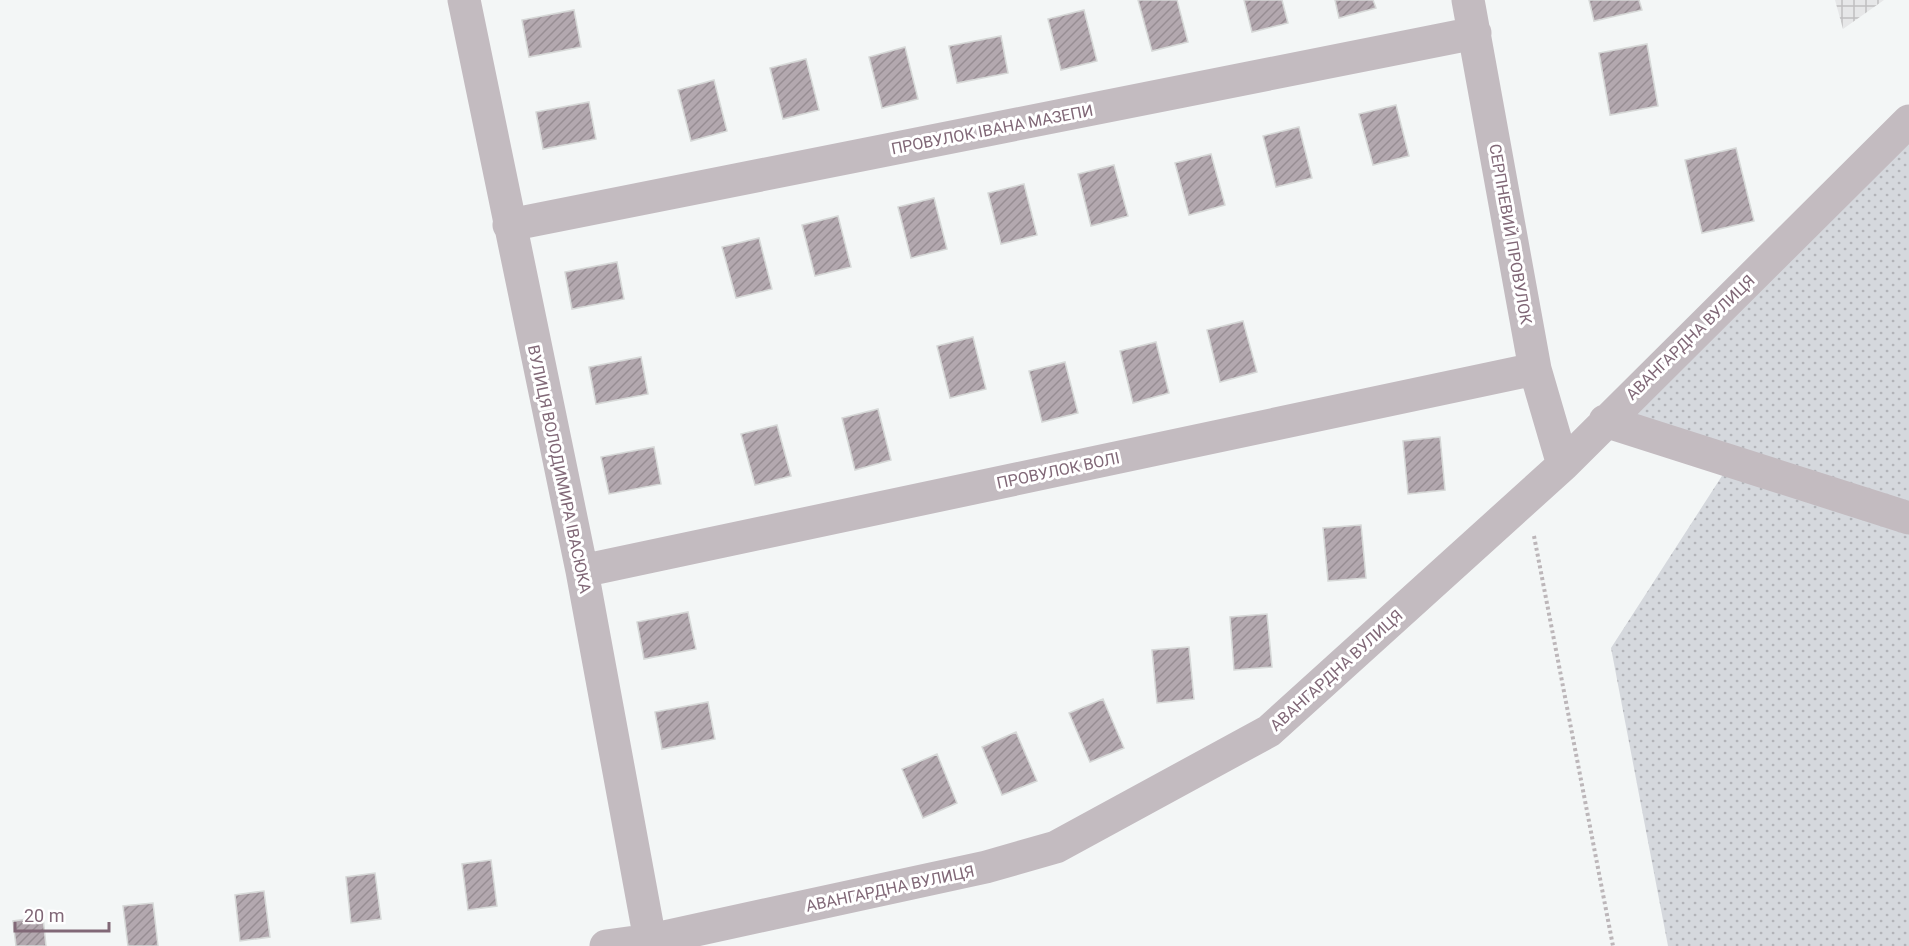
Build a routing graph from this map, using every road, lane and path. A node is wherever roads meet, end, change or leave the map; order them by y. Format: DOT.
graph roads {
  1 [pos="464,0"];
  2 [pos="1468,0"];
  3 [pos="1474,33"];
  4 [pos="1909,121"];
  5 [pos="509,225"];
  6 [pos="1535,369"];
  7 [pos="1605,421"];
  8 [pos="1563,465"];
  9 [pos="1526,497"];
  10 [pos="1909,518"];
  11 [pos="582,572"];
  12 [pos="650,940"];
  13 [pos="606,946"];
  14 [pos="1613,946"];
  1 -- 5 [label="street, ВУЛИЦЯ ВОЛОДИМИРА ІВАСЮКА"];
  2 -- 3 [label="street, СЕРПНЕВИЙ ПРОВУЛОК"];
  3 -- 5 [label="street, ПРОВУЛОК ІВАНА МАЗЕПИ"];
  3 -- 6 [label="street, СЕРПНЕВИЙ ПРОВУЛОК"];
  4 -- 7 [label="street, АВАНГАРДНА ВУЛИЦЯ"];
  5 -- 11 [label="street, ВУЛИЦЯ ВОЛОДИМИРА ІВАСЮКА"];
  6 -- 8 [label="street, СЕРПНЕВИЙ ПРОВУЛОК"];
  6 -- 11 [label="street, ПРОВУЛОК ВОЛІ"];
  7 -- 8 [label="street, АВАНГАРДНА ВУЛИЦЯ"];
  7 -- 10 [label="street"];
  8 -- 9 [label="street, АВАНГАРДНА ВУЛИЦЯ"];
  9 -- 12 [label="street, АВАНГАРДНА ВУЛИЦЯ"];
  9 -- 14 [label="path"];
  11 -- 12 [label="street, ВУЛИЦЯ ВОЛОДИМИРА ІВАСЮКА"];
  12 -- 13 [label="street, АВАНГАРДНА ВУЛИЦЯ"];
}
